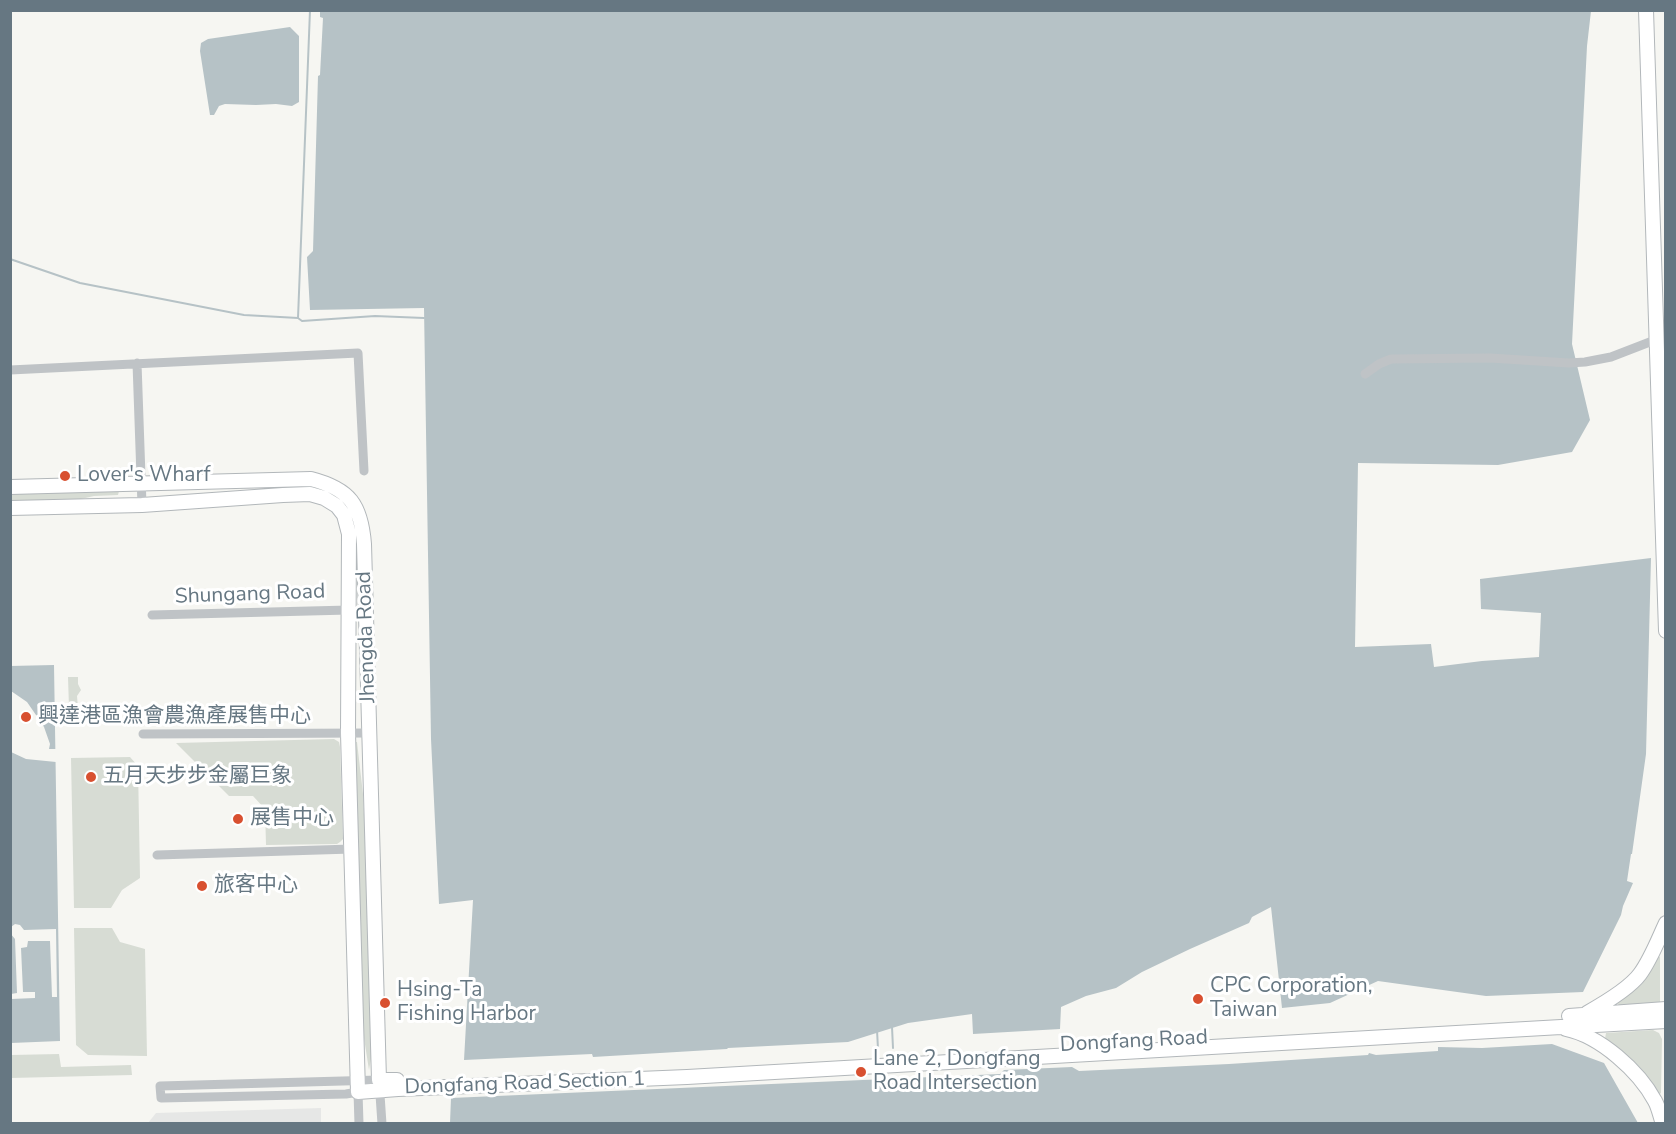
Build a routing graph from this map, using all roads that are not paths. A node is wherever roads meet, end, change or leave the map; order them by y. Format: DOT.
graph roads {
  1 [pos="1646,10"];
  2 [pos="1653,10"];
  3 [pos="1655,340"];
  4 [pos="137,363"];
  5 [pos="10,370"];
  6 [pos="1365,374"];
  7 [pos="364,471"];
  8 [pos="1665,475"];
  9 [pos="141,484"];
  10 [pos="10,487"];
  11 [pos="142,505"];
  12 [pos="10,508"];
  13 [pos="349,610"];
  14 [pos="152,615"];
  15 [pos="1665,631"];
  16 [pos="348,733"];
  17 [pos="369,733"];
  18 [pos="143,734"];
  19 [pos="352,849"];
  20 [pos="157,855"];
  21 [pos="1665,923"];
  22 [pos="1665,1009"];
  23 [pos="1582,1016"];
  24 [pos="1665,1021"];
  25 [pos="1549,1026"];
  26 [pos="890,1061"];
  27 [pos="380,1085"];
  28 [pos="358,1086"];
  29 [pos="359,1124"];
  30 [pos="382,1124"];
  31 [pos="1663,1124"];
  1 -- 3 [label="main road"];
  2 -- 8 [label="main road"];
  3 -- 6 [label="street"];
  3 -- 15 [label="main road"];
  4 -- 5 [label="street"];
  4 -- 7 [label="street"];
  4 -- 9 [label="street"];
  9 -- 10 [label="main road, Jhengda Road"];
  9 -- 11 [label="street"];
  9 -- 17 [label="main road, Jhengda Road"];
  11 -- 12 [label="main road, Jhengda Road"];
  11 -- 13 [label="main road, Jhengda Road"];
  13 -- 14 [label="street, Shungang Road"];
  13 -- 16 [label="main road, Jhengda Road"];
  16 -- 17 [label="street"];
  16 -- 18 [label="street"];
  16 -- 19 [label="main road, Jhengda Road"];
  17 -- 27 [label="main road, Jhengda Road"];
  19 -- 20 [label="street"];
  19 -- 28 [label="main road, Jhengda Road"];
  21 -- 23 [label="main road"];
  22 -- 23 [label="main road, Dongfang Road"];
  23 -- 26 [label="main road, Dongfang Road"];
  24 -- 25 [label="main road, Dongfang Road"];
  25 -- 26 [label="main road, Dongfang Road"];
  25 -- 31 [label="main road"];
  26 -- 27 [label="main road, Dongfang Road Section 1"];
  27 -- 28 [label="main road, Dongfang Road Section 1"];
  27 -- 30 [label="street, Jhengda Road"];
  28 -- 28 [label="street, Dongfang Road Section 1"];
  28 -- 29 [label="street, Jhengda Road"];
}
